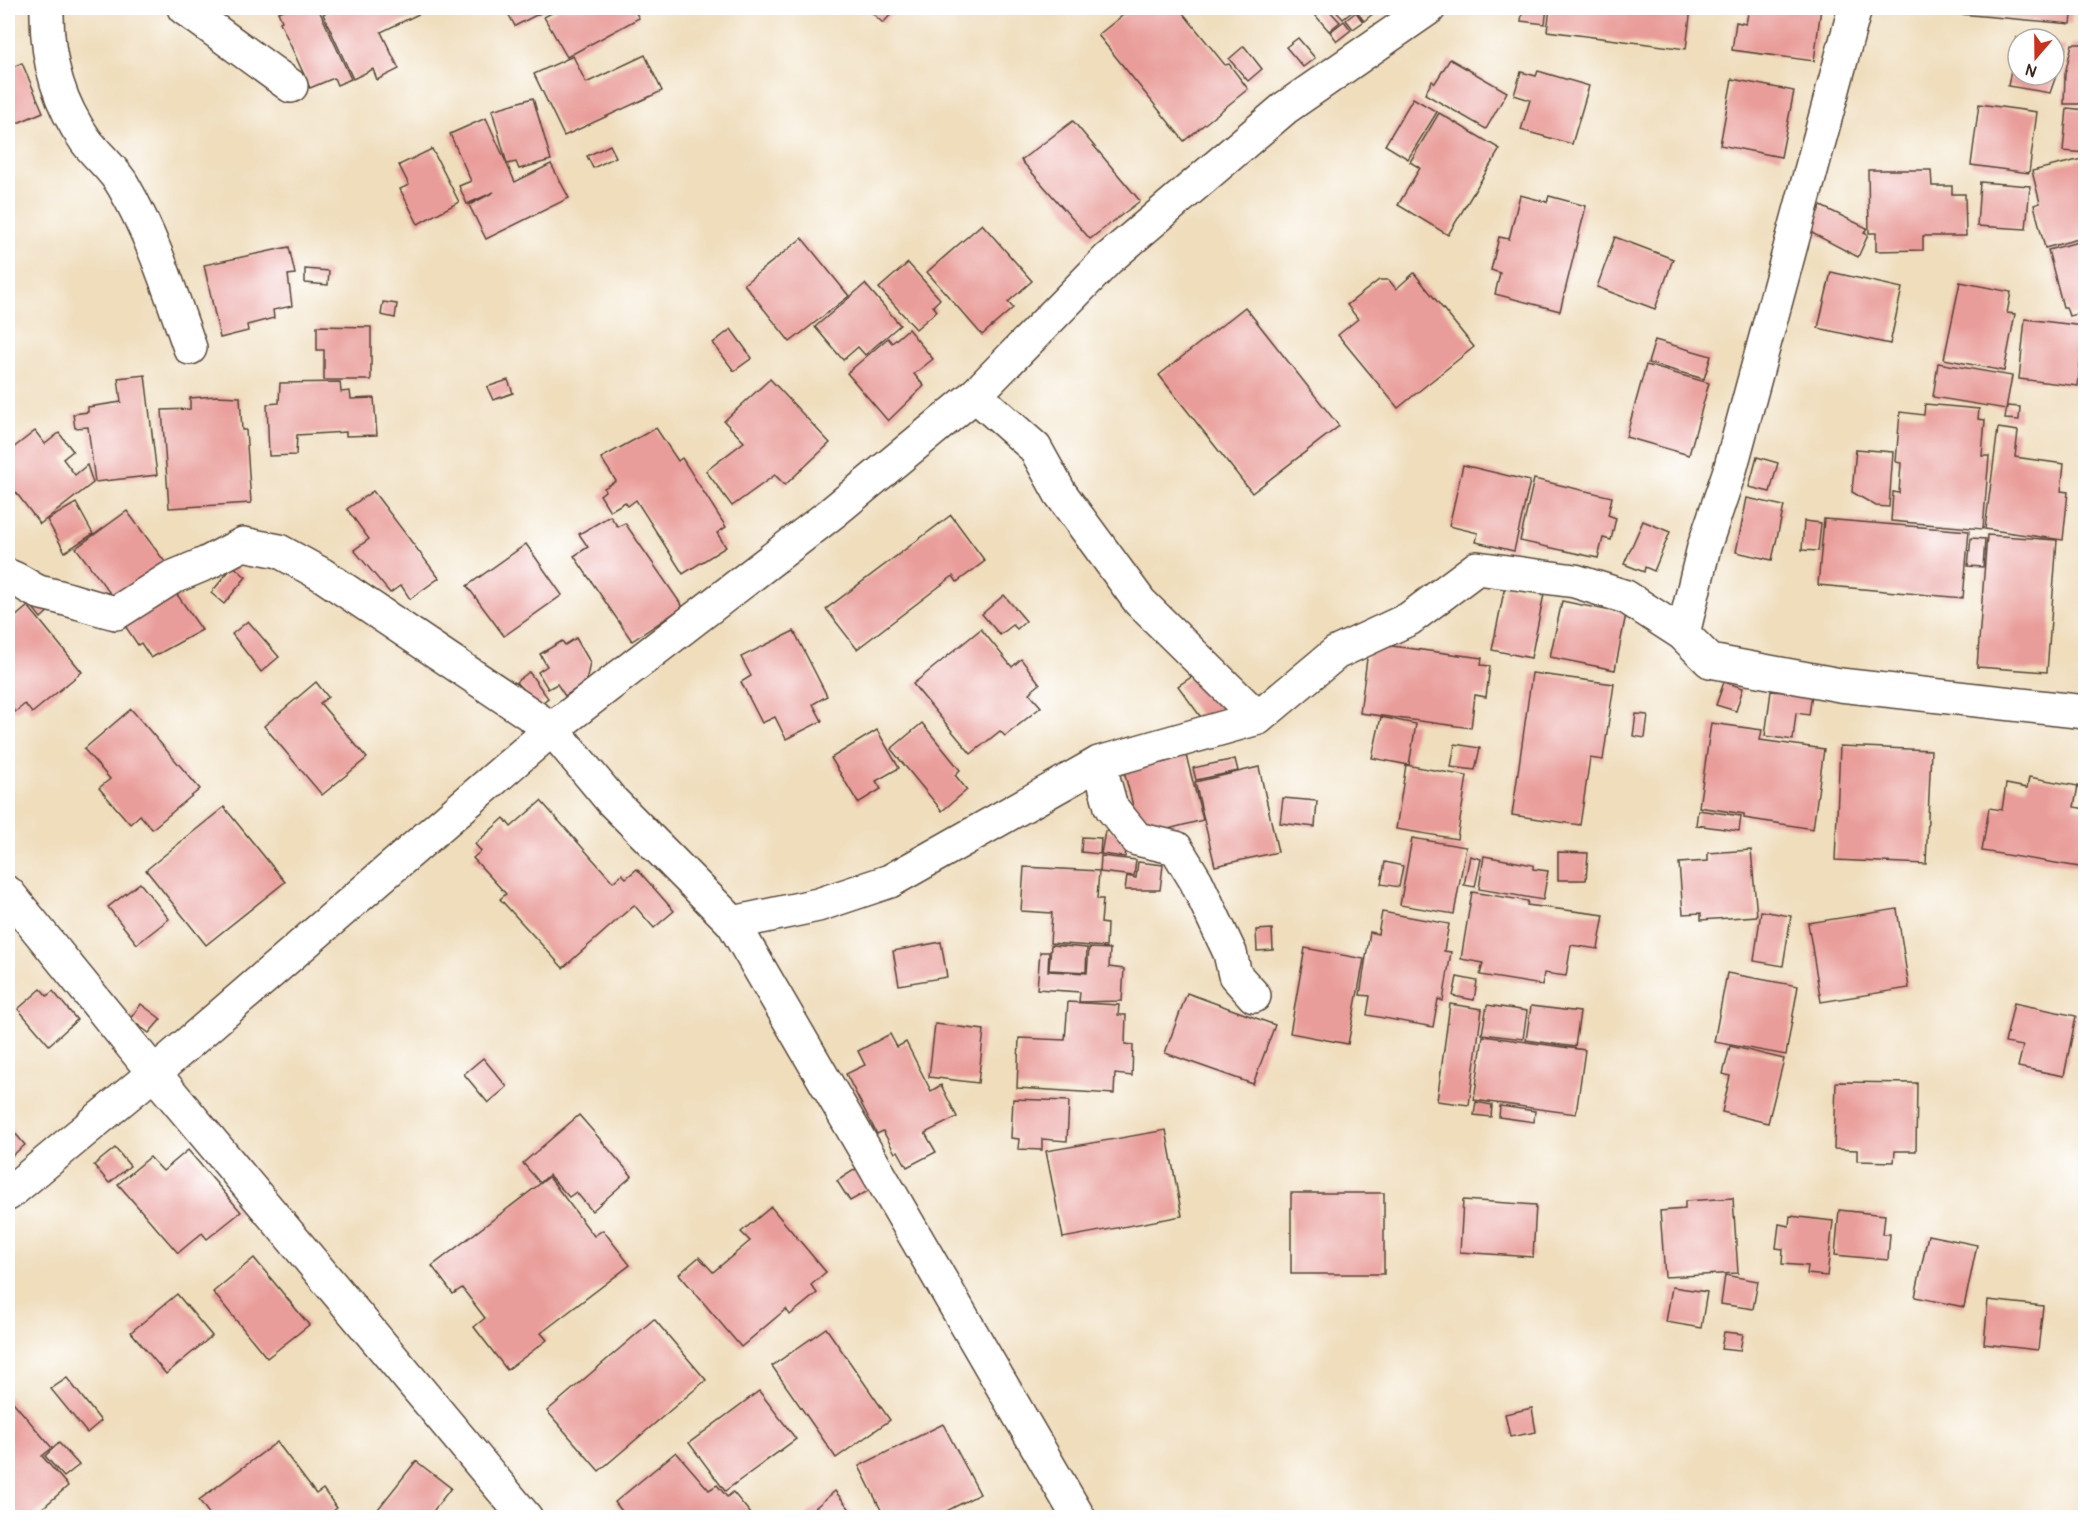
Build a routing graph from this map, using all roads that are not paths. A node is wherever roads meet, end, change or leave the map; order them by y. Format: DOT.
graph roads {
  1 [pos="46,8"];
  2 [pos="183,8"];
  3 [pos="1429,8"];
  4 [pos="1855,8"];
  5 [pos="291,86"];
  6 [pos="190,348"];
  7 [pos="975,395"];
  8 [pos="8,576"];
  9 [pos="1683,634"];
  10 [pos="2085,712"];
  11 [pos="1258,718"];
  12 [pos="552,729"];
  13 [pos="1100,763"];
  14 [pos="8,893"];
  15 [pos="733,923"];
  16 [pos="1254,996"];
  17 [pos="154,1073"];
  18 [pos="8,1194"];
  19 [pos="526,1518"];
  20 [pos="1079,1518"];
  1 -- 6 [label="street"];
  2 -- 5 [label="street"];
  3 -- 7 [label="street"];
  4 -- 9 [label="street"];
  7 -- 11 [label="street"];
  7 -- 12 [label="street"];
  8 -- 12 [label="street"];
  9 -- 10 [label="street"];
  9 -- 11 [label="street"];
  11 -- 13 [label="street"];
  12 -- 15 [label="street"];
  12 -- 17 [label="street"];
  13 -- 15 [label="street"];
  13 -- 16 [label="street"];
  14 -- 17 [label="street"];
  15 -- 20 [label="street"];
  17 -- 18 [label="street"];
  17 -- 19 [label="street"];
}
